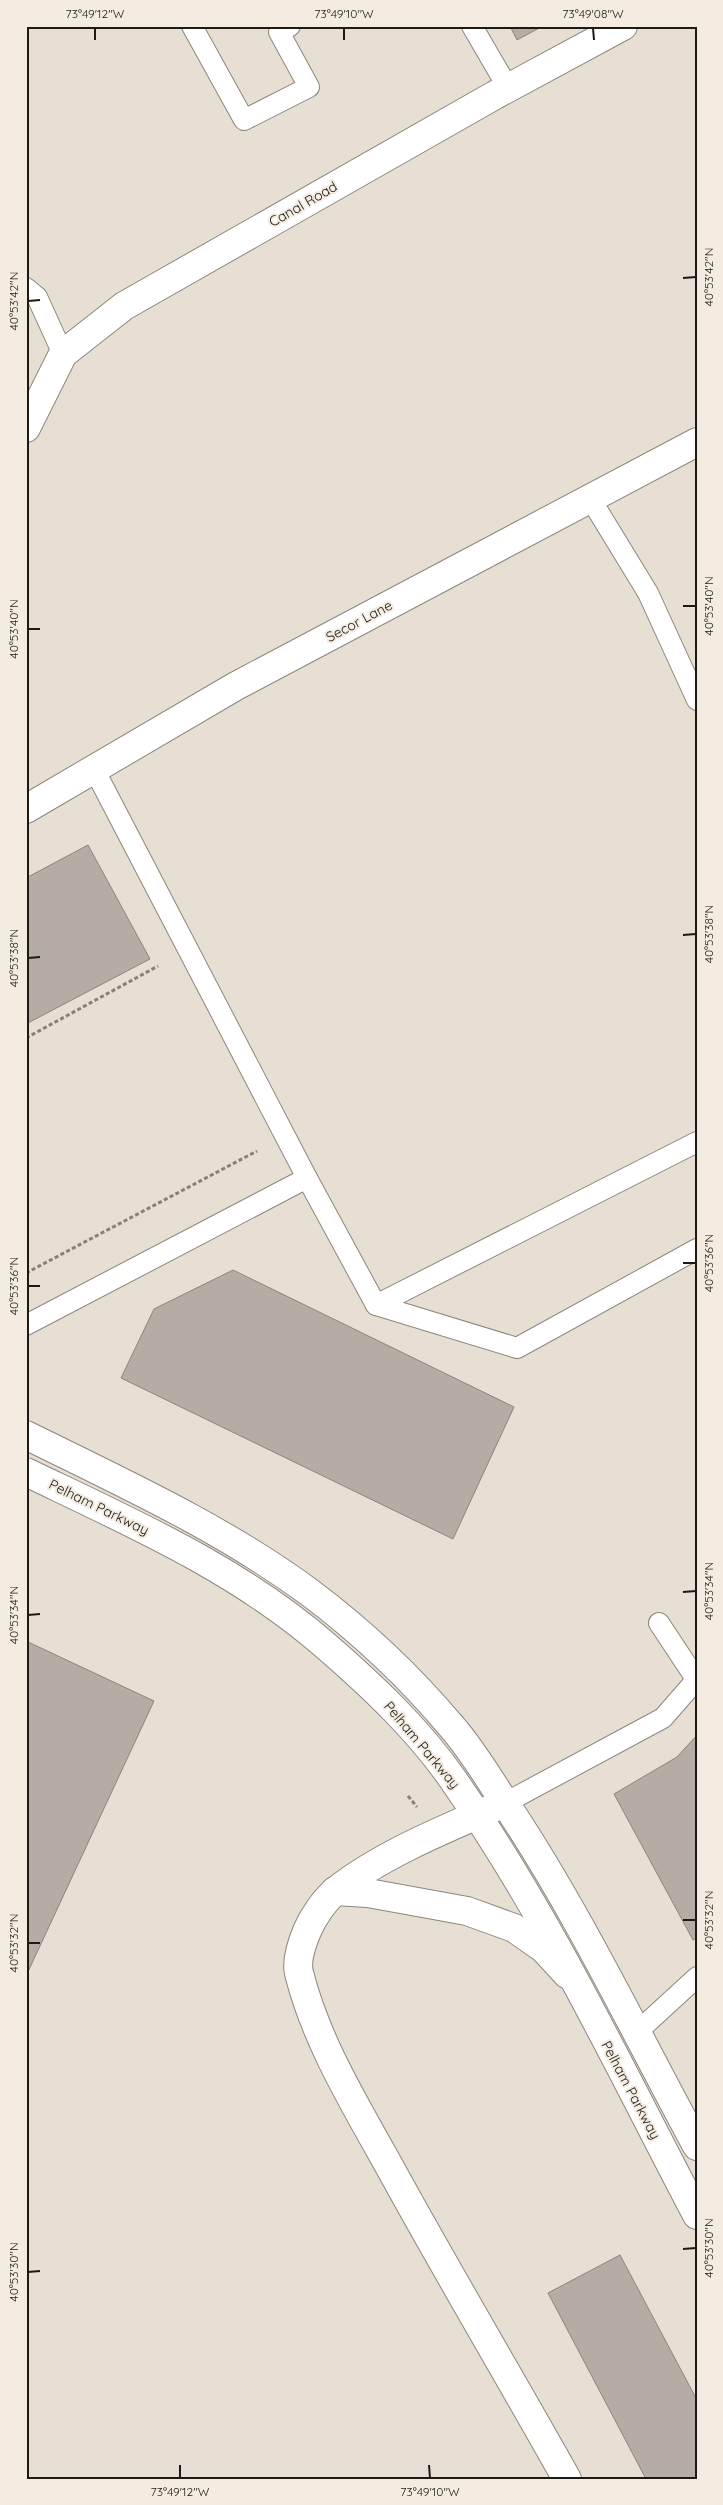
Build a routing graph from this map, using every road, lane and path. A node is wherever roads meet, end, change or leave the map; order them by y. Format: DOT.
graph roads {
  1 [pos="192,26"];
  2 [pos="472,26"];
  3 [pos="623,26"];
  4 [pos="281,28"];
  5 [pos="508,88"];
  6 [pos="26,288"];
  7 [pos="63,354"];
  8 [pos="26,428"];
  9 [pos="697,442"];
  10 [pos="590,498"];
  11 [pos="697,700"];
  12 [pos="94,769"];
  13 [pos="26,809"];
  14 [pos="158,966"];
  15 [pos="26,1038"];
  16 [pos="697,1142"];
  17 [pos="257,1151"];
  18 [pos="307,1178"];
  19 [pos="697,1249"];
  20 [pos="26,1273"];
  21 [pos="376,1306"];
  22 [pos="26,1325"];
  23 [pos="26,1435"];
  24 [pos="26,1472"];
  25 [pos="659,1623"];
  26 [pos="696,1679"];
  27 [pos="408,1796"];
  28 [pos="505,1803"];
  29 [pos="419,1809"];
  30 [pos="476,1816"];
  31 [pos="335,1891"];
  32 [pos="697,1977"];
  33 [pos="573,1980"];
  34 [pos="636,2033"];
  35 [pos="697,2146"];
  36 [pos="697,2215"];
  37 [pos="567,2479"];
  1 -- 4 [label="lane"];
  2 -- 5 [label="lane"];
  3 -- 5 [label="street, Canal Road"];
  5 -- 7 [label="street, Canal Road"];
  6 -- 7 [label="lane"];
  7 -- 8 [label="street, Canal Road"];
  9 -- 10 [label="street, Secor Lane"];
  10 -- 11 [label="lane"];
  10 -- 12 [label="street, Secor Lane"];
  12 -- 13 [label="street, Secor Lane"];
  12 -- 18 [label="lane"];
  14 -- 15 [label="path"];
  16 -- 21 [label="lane"];
  17 -- 20 [label="path"];
  18 -- 21 [label="lane"];
  18 -- 22 [label="lane"];
  19 -- 21 [label="lane"];
  23 -- 28 [label="street"];
  24 -- 30 [label="street, Pelham Parkway"];
  25 -- 26 [label="lane"];
  26 -- 28 [label="lane"];
  27 -- 29 [label="path"];
  28 -- 30 [label="street"];
  28 -- 34 [label="street"];
  30 -- 31 [label="street"];
  30 -- 33 [label="street, Pelham Parkway"];
  31 -- 33 [label="street"];
  31 -- 37 [label="street"];
  32 -- 34 [label="lane"];
  33 -- 36 [label="street, Pelham Parkway"];
  34 -- 35 [label="street"];
}
